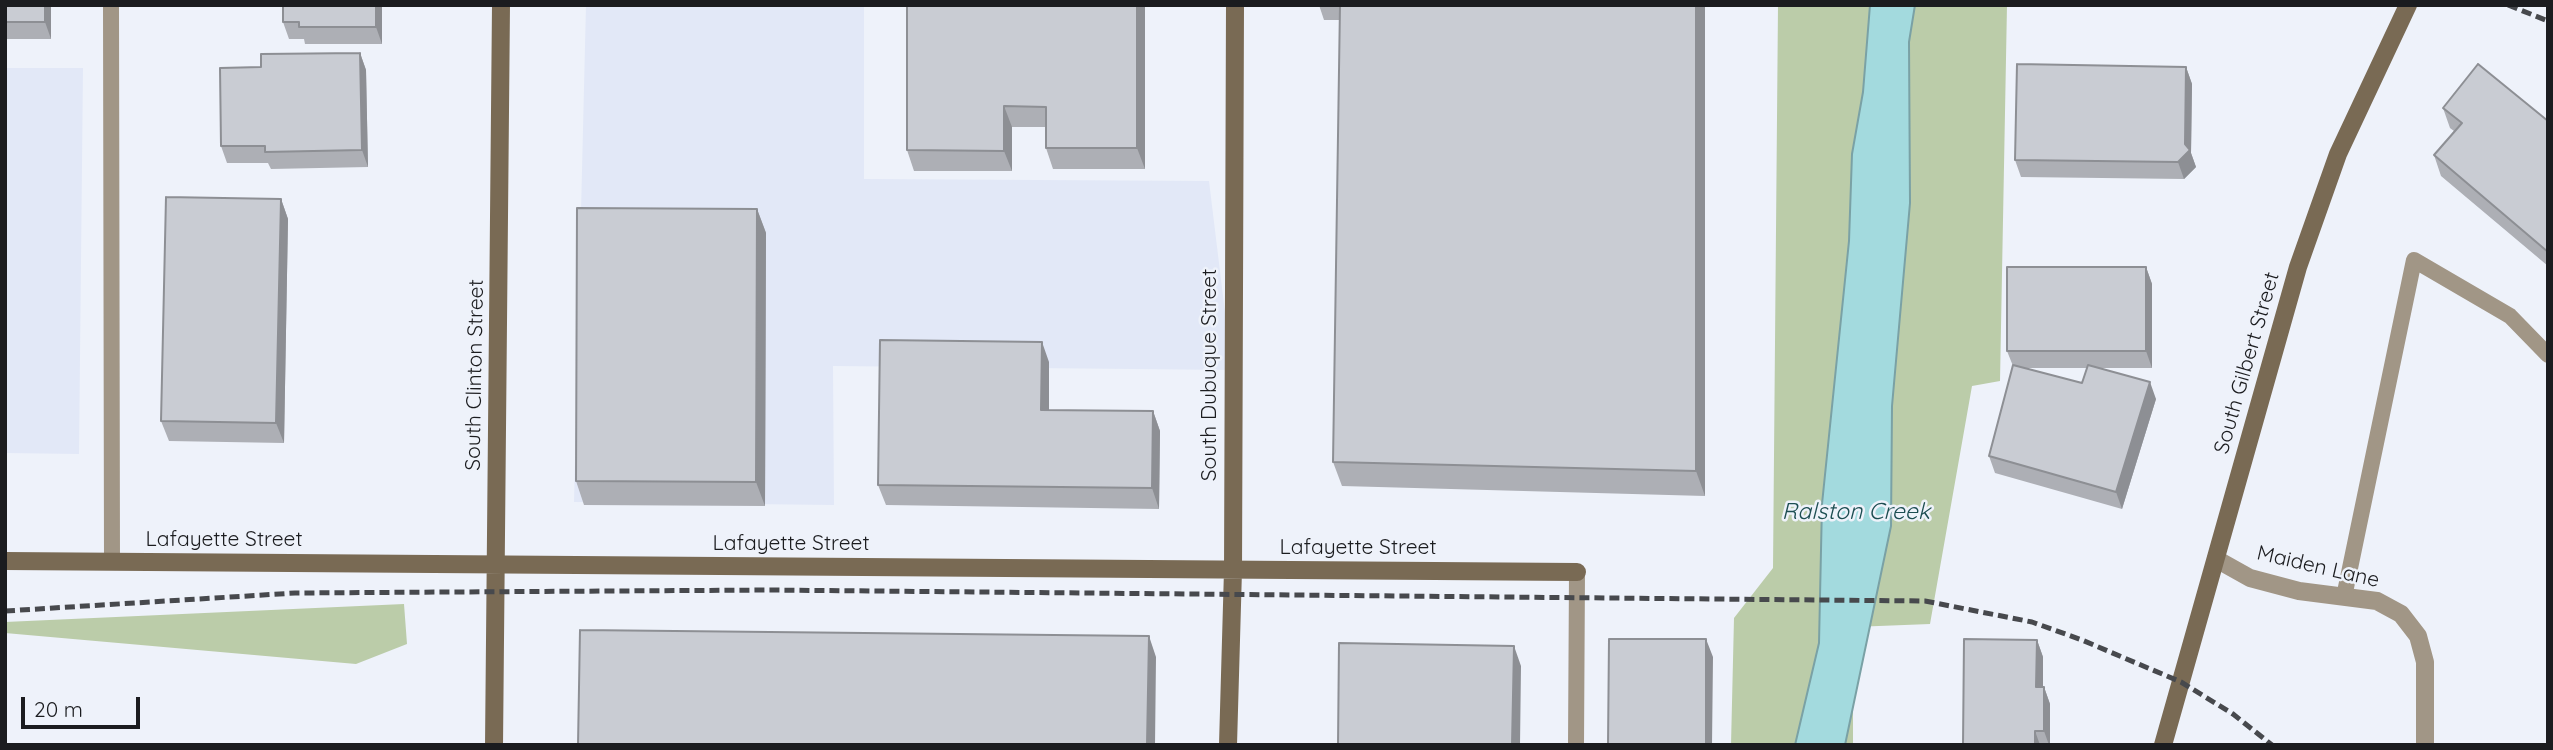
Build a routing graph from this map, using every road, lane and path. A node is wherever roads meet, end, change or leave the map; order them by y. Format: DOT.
graph roads {
  1 [pos="111,5"];
  2 [pos="501,5"];
  3 [pos="1235,5"];
  4 [pos="2407,5"];
  5 [pos="2548,355"];
  6 [pos="2216,559"];
  7 [pos="5,561"];
  8 [pos="112,562"];
  9 [pos="496,565"];
  10 [pos="1233,570"];
  11 [pos="1577,572"];
  12 [pos="2344,597"];
  13 [pos="494,745"];
  14 [pos="1228,745"];
  15 [pos="1576,745"];
  16 [pos="2163,745"];
  17 [pos="2425,745"];
  1 -- 8 [label="lane"];
  2 -- 9 [label="street, South Clinton Street"];
  3 -- 10 [label="street, South Dubuque Street"];
  4 -- 6 [label="street, South Gilbert Street"];
  5 -- 12 [label="lane"];
  6 -- 12 [label="street, Maiden Lane"];
  6 -- 16 [label="street, South Gilbert Street"];
  7 -- 8 [label="street, Lafayette Street"];
  8 -- 9 [label="street, Lafayette Street"];
  9 -- 10 [label="street, Lafayette Street"];
  9 -- 13 [label="street, South Clinton Street"];
  10 -- 11 [label="street, Lafayette Street"];
  10 -- 14 [label="street, South Dubuque Street"];
  11 -- 15 [label="lane"];
  12 -- 17 [label="street, Maiden Lane"];
}
